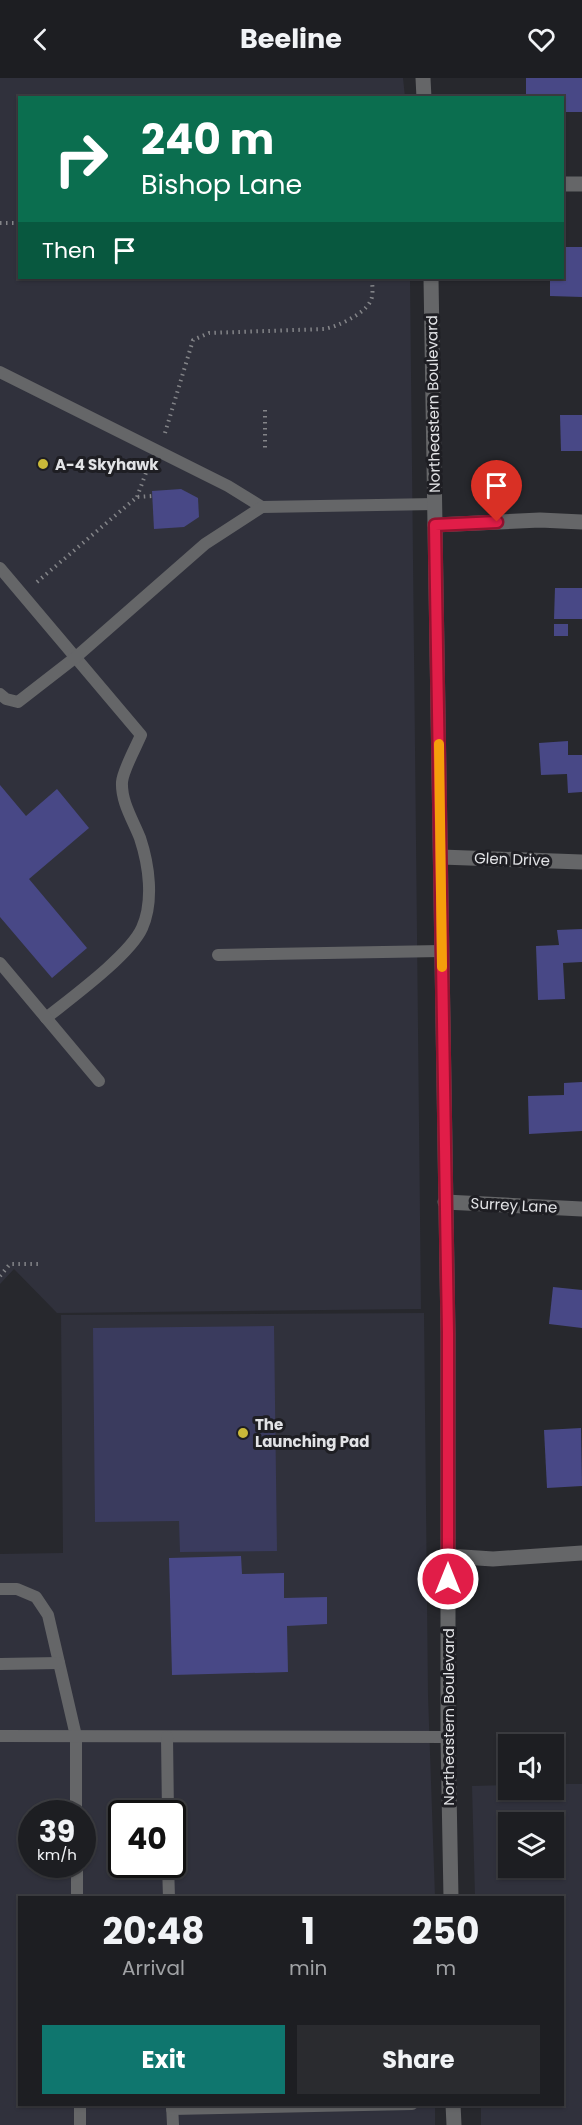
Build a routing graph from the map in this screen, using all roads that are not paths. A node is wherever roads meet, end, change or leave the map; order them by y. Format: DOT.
graph roads {
  1 [pos="423,78"];
  2 [pos="424,96"];
  3 [pos="564,184"];
  4 [pos="582,184"];
  5 [pos="431,279"];
  6 [pos="0,372"];
  7 [pos="435,504"];
  8 [pos="262,507"];
  9 [pos="582,522"];
  10 [pos="435,525"];
  11 [pos="0,568"];
  12 [pos="76,657"];
  13 [pos="0,694"];
  14 [pos="441,857"];
  15 [pos="582,862"];
  16 [pos="441,951"];
  17 [pos="218,955"];
  18 [pos="0,963"];
  19 [pos="46,1018"];
  20 [pos="99,1081"];
  21 [pos="446,1202"];
  22 [pos="582,1209"];
  23 [pos="582,1554"];
  24 [pos="448,1556"];
  25 [pos="0,1588"];
  26 [pos="59,1663"];
  27 [pos="0,1664"];
  28 [pos="0,1736"];
  29 [pos="75,1736"];
  30 [pos="167,1737"];
  31 [pos="448,1737"];
  32 [pos="76,1800"];
  33 [pos="168,1800"];
  34 [pos="77,1878"];
  35 [pos="168,1878"];
  36 [pos="77,1896"];
  37 [pos="168,1896"];
  38 [pos="451,1896"];
  39 [pos="80,2106"];
  40 [pos="252,2106"];
  41 [pos="453,2106"];
  42 [pos="172,2107"];
  43 [pos="80,2125"];
  44 [pos="173,2125"];
  45 [pos="454,2125"];
  1 -- 2 [label="street"];
  3 -- 4 [label="street"];
  5 -- 7 [label="street, Northeastern Boulevard"];
  6 -- 8 [label="lane"];
  7 -- 8 [label="lane"];
  7 -- 10 [label="street, Northeastern Boulevard"];
  8 -- 12 [label="lane"];
  9 -- 10 [label="street"];
  10 -- 14 [label="street, Northeastern Boulevard"];
  11 -- 12 [label="lane"];
  12 -- 13 [label="lane"];
  12 -- 19 [label="lane"];
  14 -- 15 [label="street, Glen Drive"];
  14 -- 16 [label="street, Northeastern Boulevard"];
  16 -- 17 [label="lane"];
  16 -- 21 [label="street, Northeastern Boulevard"];
  18 -- 19 [label="lane"];
  19 -- 20 [label="lane"];
  21 -- 22 [label="street, Surrey Lane"];
  21 -- 24 [label="street, Northeastern Boulevard"];
  23 -- 24 [label="street"];
  24 -- 31 [label="street, Northeastern Boulevard"];
  25 -- 26 [label="lane"];
  26 -- 27 [label="lane"];
  26 -- 29 [label="lane"];
  28 -- 29 [label="lane"];
  29 -- 30 [label="lane"];
  29 -- 32 [label="lane"];
  30 -- 31 [label="lane"];
  30 -- 33 [label="lane"];
  31 -- 38 [label="street, Northeastern Boulevard"];
  34 -- 36 [label="lane"];
  35 -- 37 [label="lane"];
  39 -- 43 [label="lane"];
  40 -- 42 [label="lane"];
  41 -- 45 [label="street"];
  42 -- 44 [label="lane"];
}
